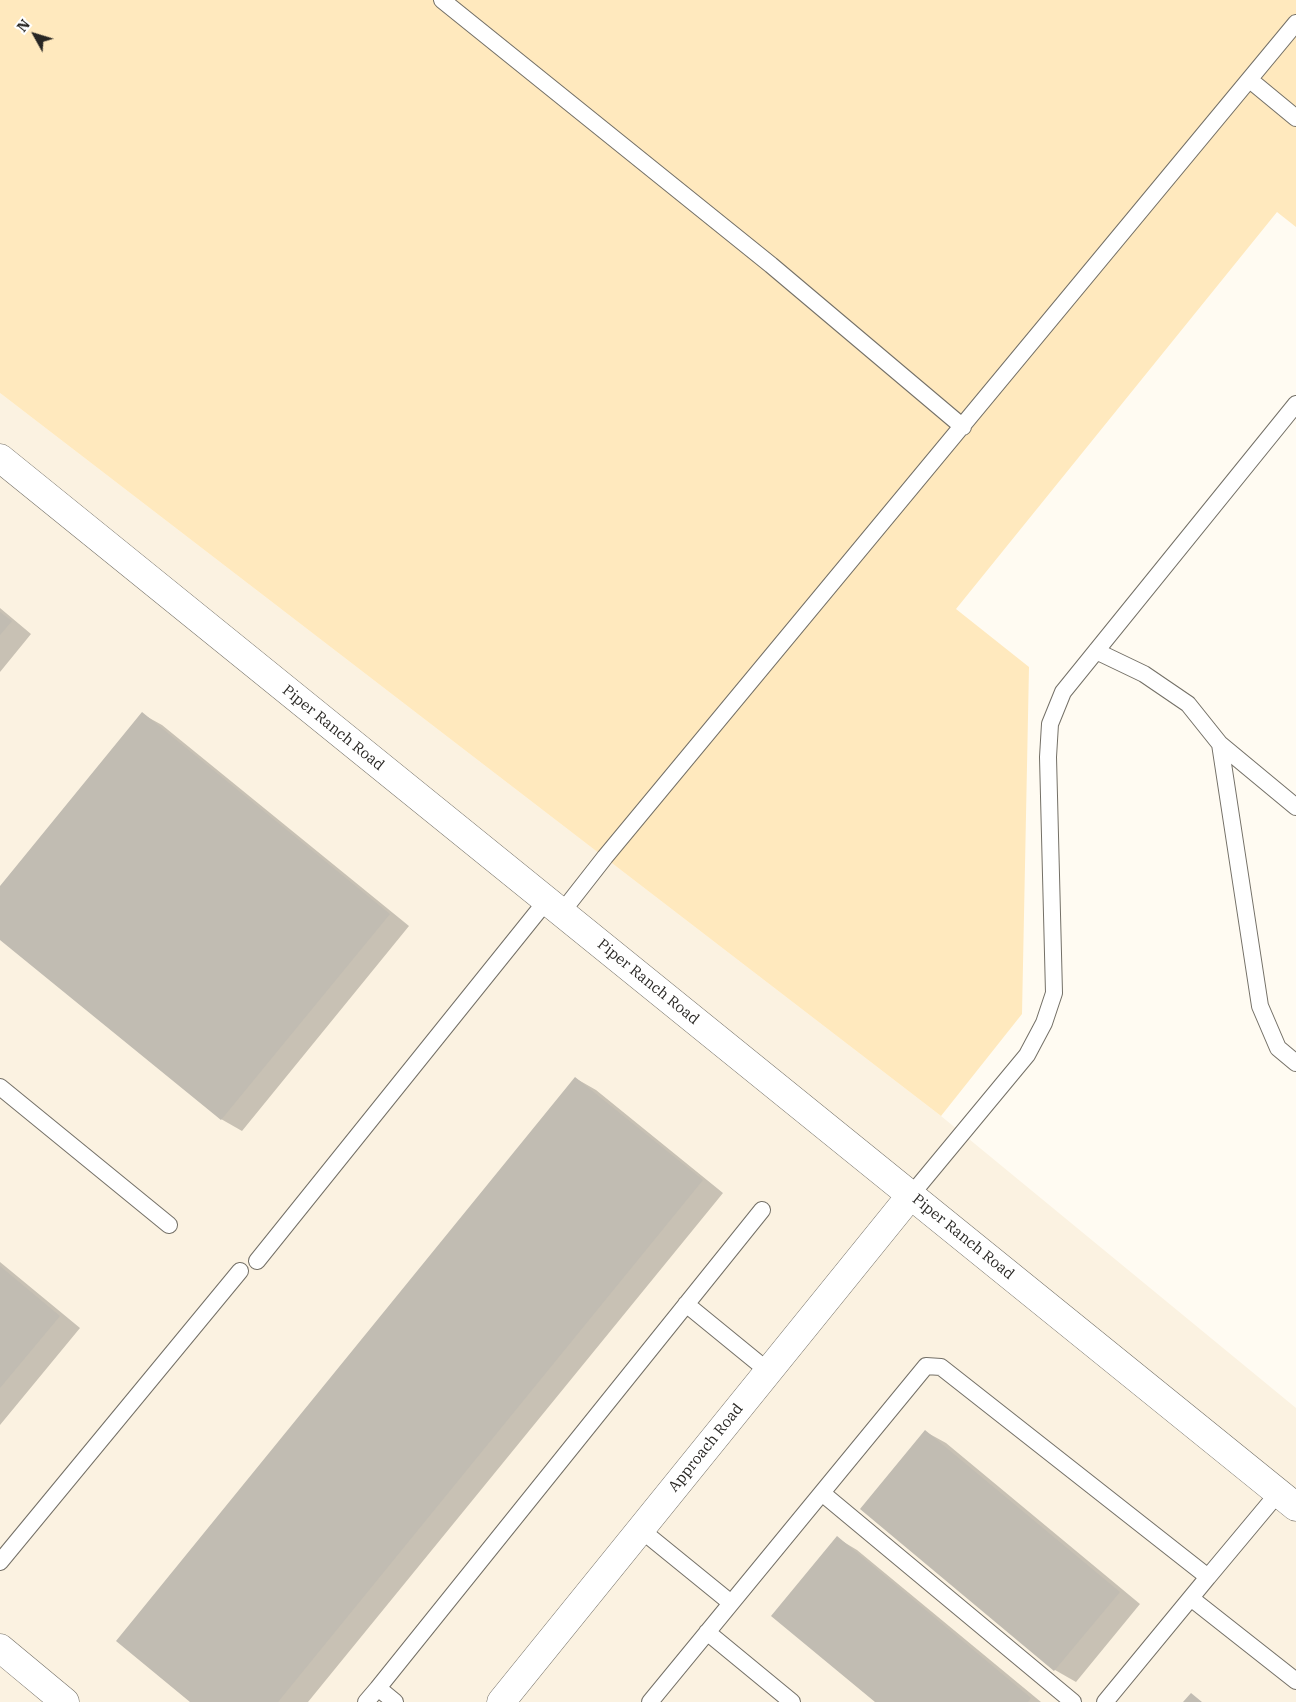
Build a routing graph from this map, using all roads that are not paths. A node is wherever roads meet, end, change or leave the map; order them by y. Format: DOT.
graph roads {
  1 [pos="442,0"];
  2 [pos="1296,24"];
  3 [pos="1250,80"];
  4 [pos="1296,118"];
  5 [pos="1296,404"];
  6 [pos="963,427"];
  7 [pos="0,458"];
  8 [pos="1096,651"];
  9 [pos="1220,744"];
  10 [pos="1296,807"];
  11 [pos="554,906"];
  12 [pos="1296,1064"];
  13 [pos="0,1087"];
  14 [pos="911,1195"];
  15 [pos="762,1210"];
  16 [pos="169,1225"];
  17 [pos="258,1262"];
  18 [pos="240,1271"];
  19 [pos="686,1304"];
  20 [pos="768,1371"];
  21 [pos="822,1492"];
  22 [pos="1287,1499"];
  23 [pos="640,1529"];
  24 [pos="0,1562"];
  25 [pos="1208,1578"];
  26 [pos="1192,1599"];
  27 [pos="731,1603"];
  28 [pos="707,1632"];
  29 [pos="0,1648"];
  30 [pos="1296,1681"];
  31 [pos="378,1688"];
  32 [pos="65,1702"];
  33 [pos="366,1702"];
  34 [pos="395,1702"];
  35 [pos="501,1702"];
  36 [pos="650,1702"];
  37 [pos="792,1702"];
  38 [pos="1073,1702"];
  39 [pos="1105,1702"];
  1 -- 6 [label="lane"];
  2 -- 3 [label="lane"];
  3 -- 4 [label="lane"];
  3 -- 6 [label="lane"];
  5 -- 8 [label="lane"];
  6 -- 11 [label="lane"];
  7 -- 11 [label="street, Piper Ranch Road"];
  8 -- 9 [label="lane"];
  8 -- 14 [label="lane"];
  9 -- 10 [label="lane"];
  9 -- 12 [label="lane"];
  11 -- 14 [label="street, Piper Ranch Road"];
  11 -- 17 [label="lane"];
  13 -- 16 [label="lane"];
  14 -- 20 [label="street, Approach Road"];
  14 -- 22 [label="street, Piper Ranch Road"];
  15 -- 19 [label="lane"];
  18 -- 24 [label="lane"];
  19 -- 20 [label="lane"];
  19 -- 31 [label="lane"];
  20 -- 23 [label="street, Approach Road"];
  21 -- 25 [label="lane"];
  21 -- 27 [label="lane"];
  21 -- 38 [label="lane"];
  22 -- 25 [label="lane"];
  23 -- 27 [label="lane"];
  23 -- 35 [label="street, Approach Road"];
  25 -- 26 [label="lane"];
  26 -- 30 [label="lane"];
  26 -- 39 [label="lane"];
  27 -- 28 [label="lane"];
  28 -- 36 [label="lane"];
  28 -- 37 [label="lane"];
  29 -- 32 [label="street"];
  31 -- 33 [label="lane"];
  31 -- 34 [label="lane"];
}
